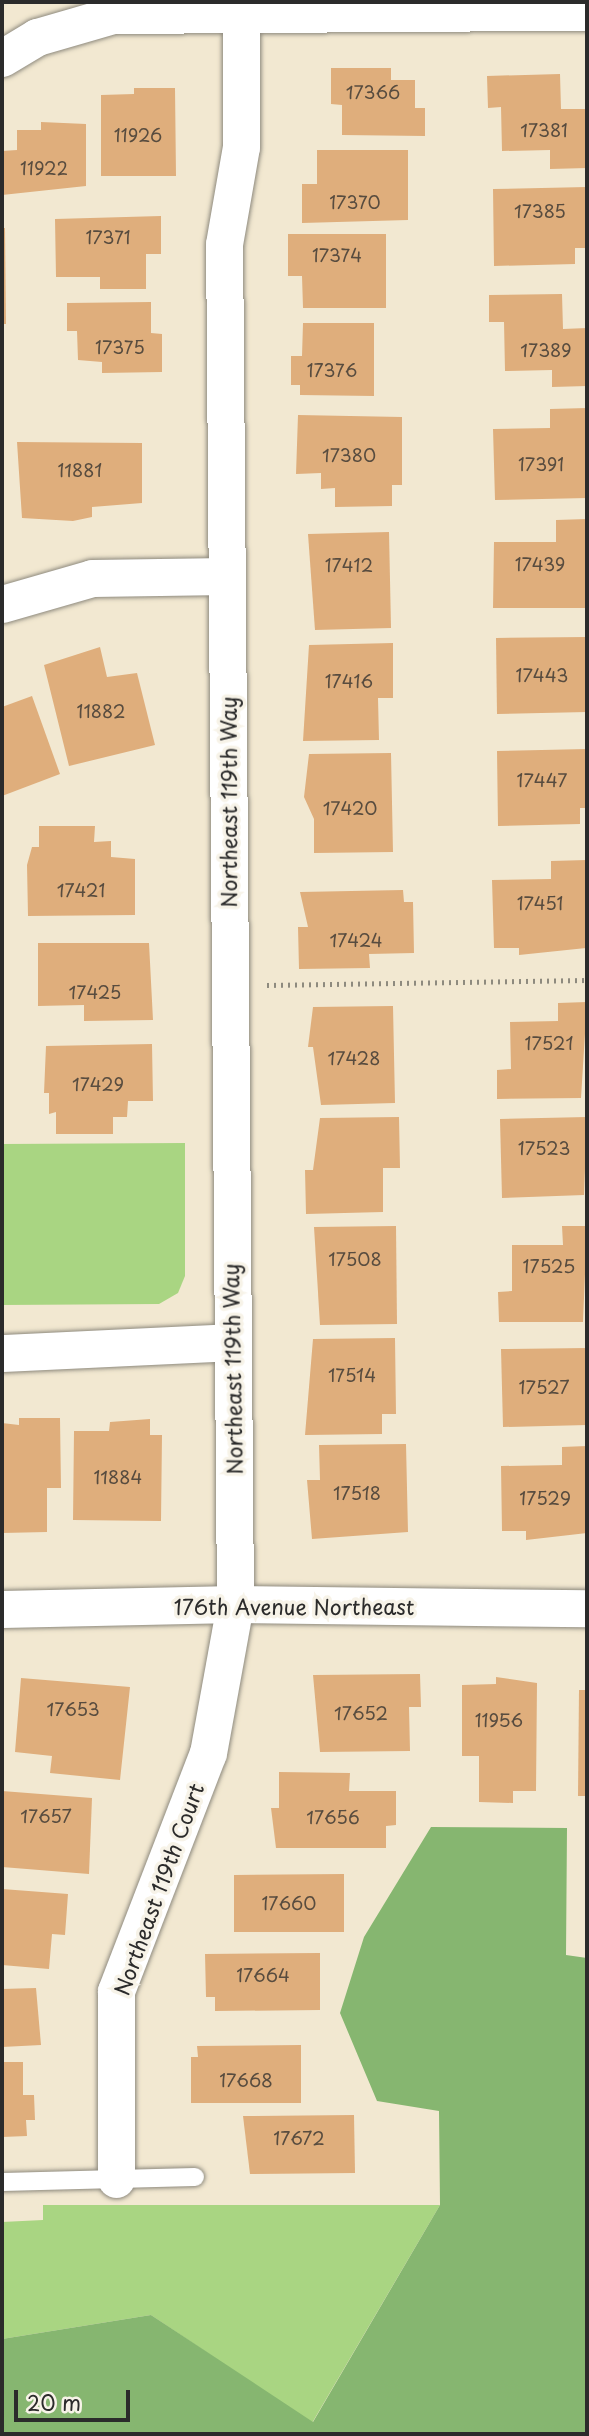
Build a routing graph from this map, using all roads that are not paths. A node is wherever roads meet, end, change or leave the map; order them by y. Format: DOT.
graph roads {
  1 [pos="241,8"];
  2 [pos="587,12"];
  3 [pos="2,58"];
  4 [pos="227,576"];
  5 [pos="2,604"];
  6 [pos="232,1342"];
  7 [pos="2,1353"];
  8 [pos="234,1604"];
  9 [pos="587,1608"];
  10 [pos="2,1609"];
  11 [pos="195,2177"];
  12 [pos="116,2179"];
  13 [pos="2,2182"];
  1 -- 2 [label="street"];
  1 -- 3 [label="street"];
  1 -- 4 [label="street, Northeast 119th Way"];
  4 -- 5 [label="street"];
  4 -- 6 [label="street, Northeast 119th Way"];
  6 -- 7 [label="street"];
  6 -- 8 [label="street, Northeast 119th Way"];
  8 -- 9 [label="street, 176th Avenue Northeast"];
  8 -- 10 [label="street, 176th Avenue Northeast"];
  8 -- 12 [label="street, Northeast 119th Court"];
  11 -- 12 [label="lane"];
  12 -- 13 [label="lane"];
}
